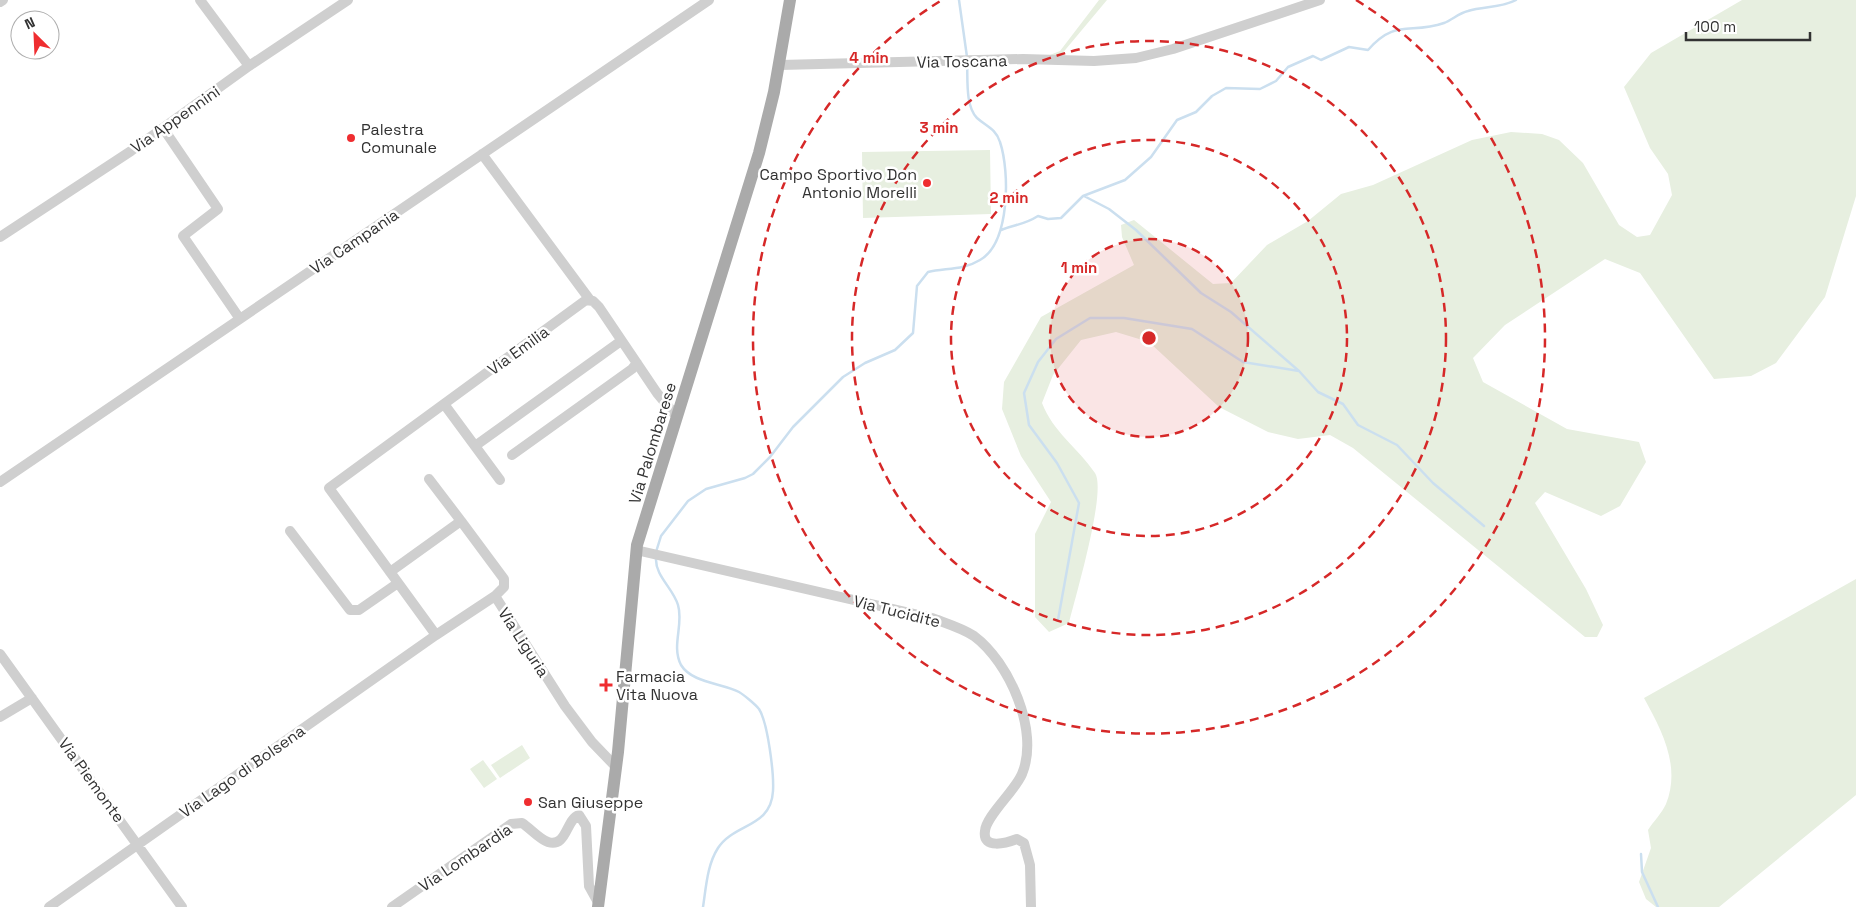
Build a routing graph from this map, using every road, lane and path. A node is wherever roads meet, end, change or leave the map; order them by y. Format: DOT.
graph roads {
  1 [pos="3,0"];
  2 [pos="200,0"];
  3 [pos="348,0"];
  4 [pos="709,0"];
  5 [pos="790,0"];
  6 [pos="1320,0"];
  7 [pos="0,2"];
  8 [pos="780,65"];
  9 [pos="249,66"];
  10 [pos="164,128"];
  11 [pos="482,154"];
  12 [pos="0,237"];
  13 [pos="590,300"];
  14 [pos="240,319"];
  15 [pos="622,341"];
  16 [pos="637,363"];
  17 [pos="444,404"];
  18 [pos="677,417"];
  19 [pos="475,446"];
  20 [pos="512,455"];
  21 [pos="429,479"];
  22 [pos="500,480"];
  23 [pos="0,482"];
  24 [pos="461,521"];
  25 [pos="290,531"];
  26 [pos="642,551"];
  27 [pos="390,572"];
  28 [pos="398,583"];
  29 [pos="495,596"];
  30 [pos="436,635"];
  31 [pos="0,654"];
  32 [pos="32,698"];
  33 [pos="0,717"];
  34 [pos="616,767"];
  35 [pos="139,845"];
  36 [pos="598,905"];
  37 [pos="49,907"];
  38 [pos="182,907"];
  39 [pos="392,907"];
  40 [pos="1031,907"];
  1 -- 7 [label="street"];
  2 -- 9 [label="street"];
  3 -- 9 [label="street, Via Appennini"];
  4 -- 11 [label="street, Via Campania"];
  5 -- 8 [label="main road, Via Palombarese"];
  6 -- 8 [label="street, Via Toscana"];
  8 -- 18 [label="main road, Via Palombarese"];
  9 -- 10 [label="street, Via Appennini"];
  10 -- 12 [label="street, Via Appennini"];
  10 -- 14 [label="street"];
  11 -- 13 [label="street"];
  11 -- 14 [label="street, Via Campania"];
  13 -- 15 [label="street"];
  13 -- 17 [label="street, Via Emilia"];
  14 -- 23 [label="street, Via Campania"];
  15 -- 16 [label="street"];
  15 -- 19 [label="street"];
  16 -- 18 [label="street"];
  16 -- 20 [label="street"];
  17 -- 19 [label="street"];
  17 -- 27 [label="street, Via Emilia"];
  18 -- 26 [label="main road, Via Palombarese"];
  19 -- 22 [label="street"];
  21 -- 24 [label="street"];
  24 -- 27 [label="street"];
  24 -- 29 [label="street"];
  25 -- 28 [label="street"];
  26 -- 34 [label="main road, Via Palombarese"];
  26 -- 40 [label="street, Via Tucidite"];
  27 -- 28 [label="street"];
  28 -- 30 [label="street"];
  29 -- 30 [label="street, Via Liguria"];
  29 -- 34 [label="street, Via Liguria"];
  30 -- 35 [label="street, Via Lago di Bolsena"];
  31 -- 32 [label="street, Via Piemonte"];
  32 -- 33 [label="street"];
  32 -- 35 [label="street, Via Piemonte"];
  34 -- 36 [label="main road, Via Palombarese"];
  35 -- 37 [label="street, Via Lago di Bolsena"];
  35 -- 38 [label="street, Via Piemonte"];
  36 -- 39 [label="street, Via Lombardia"];
}
